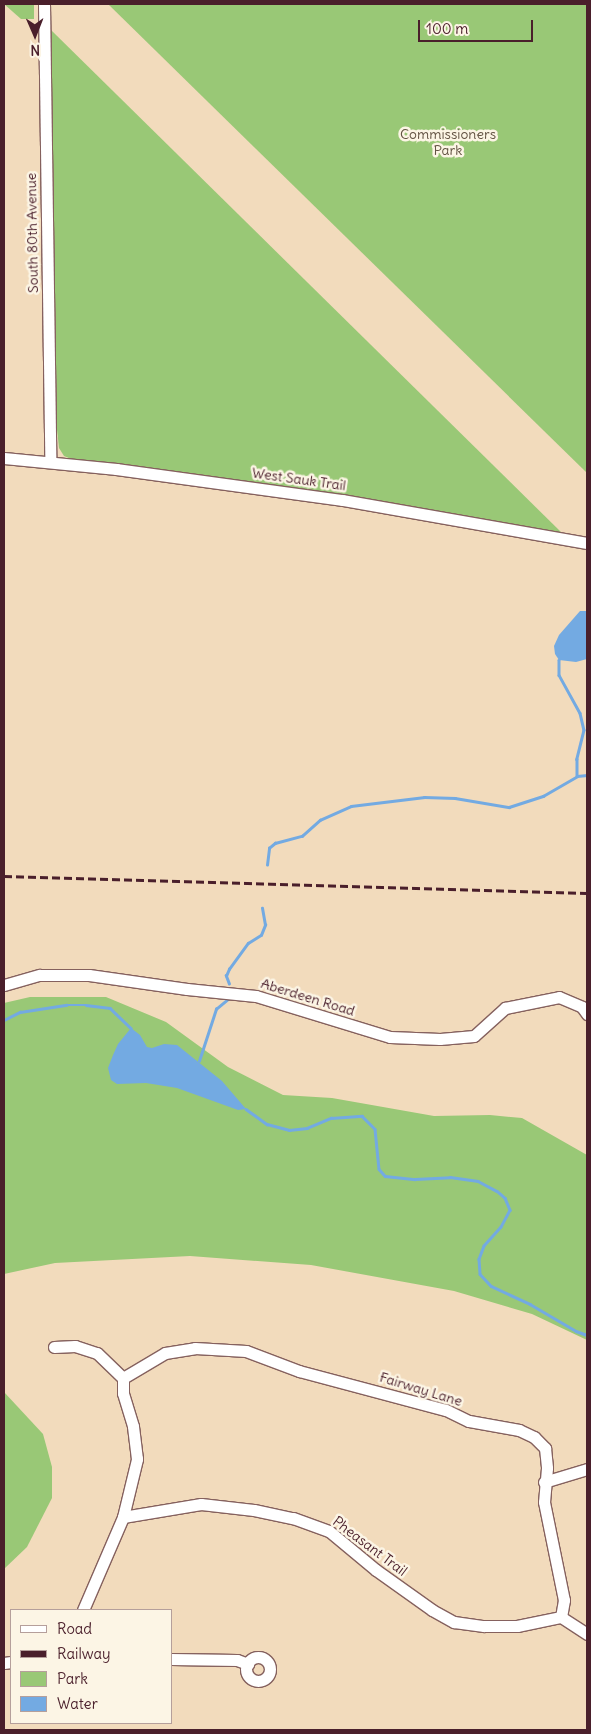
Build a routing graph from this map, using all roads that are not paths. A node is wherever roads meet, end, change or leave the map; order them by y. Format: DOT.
graph roads {
  1 [pos="44,4"];
  2 [pos="4,458"];
  3 [pos="50,462"];
  4 [pos="587,543"];
  5 [pos="4,985"];
  6 [pos="587,1014"];
  7 [pos="54,1347"];
  8 [pos="122,1378"];
  9 [pos="587,1469"];
  10 [pos="544,1482"];
  11 [pos="123,1517"];
  12 [pos="82,1609"];
  13 [pos="561,1617"];
  14 [pos="587,1634"];
  15 [pos="172,1659"];
  16 [pos="248,1664"];
  1 -- 3 [label="street, South 80th Avenue"];
  2 -- 3 [label="street, West Sauk Trail"];
  3 -- 4 [label="street, West Sauk Trail"];
  5 -- 6 [label="street, Aberdeen Road"];
  7 -- 8 [label="street"];
  8 -- 10 [label="street, Fairway Lane"];
  8 -- 11 [label="street"];
  9 -- 10 [label="street"];
  10 -- 13 [label="street, Fairway Lane"];
  11 -- 12 [label="street"];
  11 -- 13 [label="street, Pheasant Trail"];
  13 -- 14 [label="street"];
  15 -- 16 [label="street"];
}
